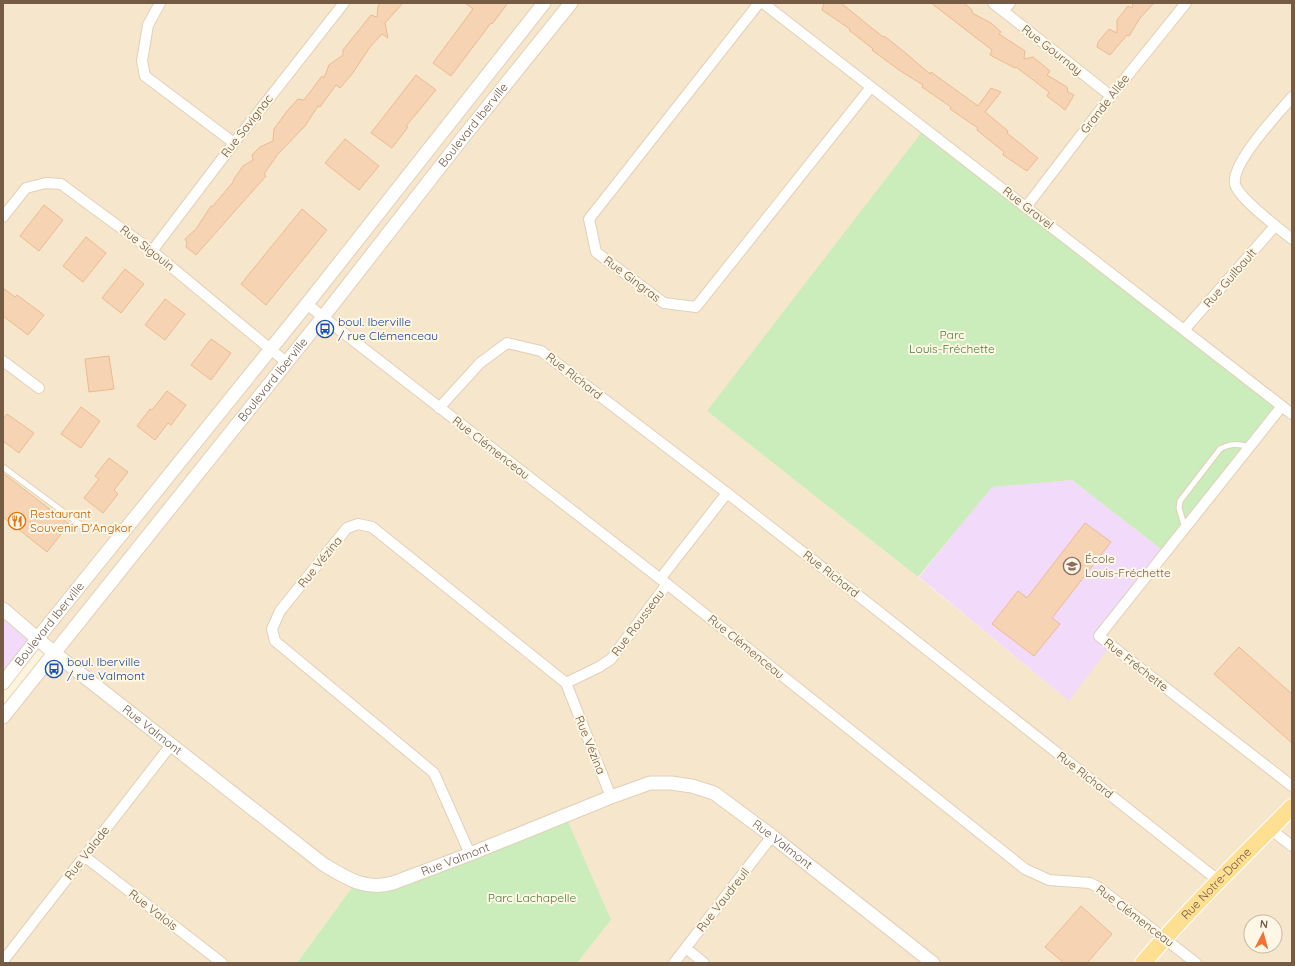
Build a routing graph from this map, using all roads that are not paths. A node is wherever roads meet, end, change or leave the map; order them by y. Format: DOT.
graph roads {
  1 [pos="160,3"];
  2 [pos="344,3"];
  3 [pos="544,3"];
  4 [pos="571,3"];
  5 [pos="759,3"];
  6 [pos="763,3"];
  7 [pos="993,3"];
  8 [pos="1010,3"];
  9 [pos="1186,3"];
  10 [pos="1003,11"];
  11 [pos="871,87"];
  12 [pos="1111,96"];
  13 [pos="1292,97"];
  14 [pos="234,143"];
  15 [pos="1026,207"];
  16 [pos="3,217"];
  17 [pos="1276,226"];
  18 [pos="1292,239"];
  19 [pos="152,251"];
  20 [pos="308,304"];
  21 [pos="323,317"];
  22 [pos="1184,330"];
  23 [pos="270,349"];
  24 [pos="3,361"];
  25 [pos="286,362"];
  26 [pos="39,388"];
  27 [pos="1282,406"];
  28 [pos="439,408"];
  29 [pos="1292,414"];
  30 [pos="1250,447"];
  31 [pos="3,467"];
  32 [pos="727,492"];
  33 [pos="85,528"];
  34 [pos="1185,528"];
  35 [pos="664,582"];
  36 [pos="3,609"];
  37 [pos="37,639"];
  38 [pos="53,652"];
  39 [pos="3,683"];
  40 [pos="566,683"];
  41 [pos="3,717"];
  42 [pos="170,745"];
  43 [pos="1292,786"];
  44 [pos="611,797"];
  45 [pos="1292,807"];
  46 [pos="1270,829"];
  47 [pos="772,836"];
  48 [pos="1292,846"];
  49 [pos="470,854"];
  50 [pos="84,856"];
  51 [pos="1218,881"];
  52 [pos="1164,938"];
  53 [pos="686,948"];
  54 [pos="3,961"];
  55 [pos="222,963"];
  56 [pos="674,963"];
  57 [pos="704,963"];
  58 [pos="932,963"];
  59 [pos="1143,963"];
  60 [pos="1196,963"];
  1 -- 14 [label="street"];
  2 -- 14 [label="street, Rue Savignac"];
  3 -- 20 [label="street, Boulevard Iberville"];
  4 -- 21 [label="street, Boulevard Iberville"];
  5 -- 11 [label="street, Rue Gingras"];
  6 -- 11 [label="street, Rue Gravel"];
  7 -- 10 [label="street, Rue Gournay"];
  8 -- 10 [label="street"];
  9 -- 12 [label="street, Grande Allée"];
  10 -- 12 [label="street, Rue Gournay"];
  11 -- 15 [label="street, Rue Gravel"];
  12 -- 15 [label="street, Grande Allée"];
  13 -- 17 [label="street"];
  14 -- 19 [label="street, Rue Savignac"];
  15 -- 22 [label="street, Rue Gravel"];
  16 -- 19 [label="street, Rue Sigouin"];
  17 -- 18 [label="street"];
  17 -- 22 [label="street, Rue Guilbault"];
  19 -- 23 [label="street, Rue Sigouin"];
  20 -- 21 [label="street, Rue Clémenceau"];
  20 -- 23 [label="street, Boulevard Iberville"];
  21 -- 25 [label="street, Boulevard Iberville"];
  21 -- 28 [label="street, Rue Clémenceau"];
  22 -- 27 [label="street, Rue Gravel"];
  23 -- 25 [label="street, Rue Sigouin"];
  23 -- 37 [label="street, Boulevard Iberville"];
  24 -- 26 [label="street"];
  25 -- 38 [label="street, Boulevard Iberville"];
  27 -- 29 [label="street, Rue Gravel"];
  27 -- 30 [label="street, Rue Fréchette"];
  28 -- 32 [label="street, Rue Richard"];
  28 -- 35 [label="street, Rue Clémenceau"];
  30 -- 34 [label="street, Rue Fréchette"];
  30 -- 34 [label="lane"];
  31 -- 33 [label="lane"];
  32 -- 35 [label="street, Rue Rousseau"];
  32 -- 51 [label="street, Rue Richard"];
  34 -- 43 [label="street, Rue Fréchette"];
  35 -- 40 [label="street, Rue Rousseau"];
  35 -- 52 [label="street, Rue Clémenceau"];
  36 -- 37 [label="street, Rue Valmont"];
  37 -- 38 [label="street, Rue Valmont"];
  37 -- 39 [label="street, Boulevard Iberville"];
  38 -- 41 [label="street, Boulevard Iberville"];
  38 -- 42 [label="street, Rue Valmont"];
  40 -- 44 [label="street, Rue Vézina"];
  40 -- 49 [label="street, Rue Vézina"];
  42 -- 49 [label="street, Rue Valmont"];
  42 -- 50 [label="street, Rue Valade"];
  44 -- 47 [label="street, Rue Valmont"];
  44 -- 49 [label="street, Rue Valmont"];
  45 -- 46 [label="main road, Rue Notre-Dame"];
  46 -- 48 [label="street"];
  46 -- 51 [label="main road, Rue Notre-Dame"];
  47 -- 53 [label="street, Rue Vaudreuil"];
  47 -- 58 [label="street, Rue Valmont"];
  50 -- 54 [label="street, Rue Valade"];
  50 -- 55 [label="street, Rue Valois"];
  51 -- 52 [label="main road, Rue Notre-Dame"];
  52 -- 59 [label="main road, Rue Notre-Dame"];
  52 -- 60 [label="street, Rue Clémenceau"];
  53 -- 56 [label="street, Rue Vaudreuil"];
  53 -- 57 [label="street"];
}
